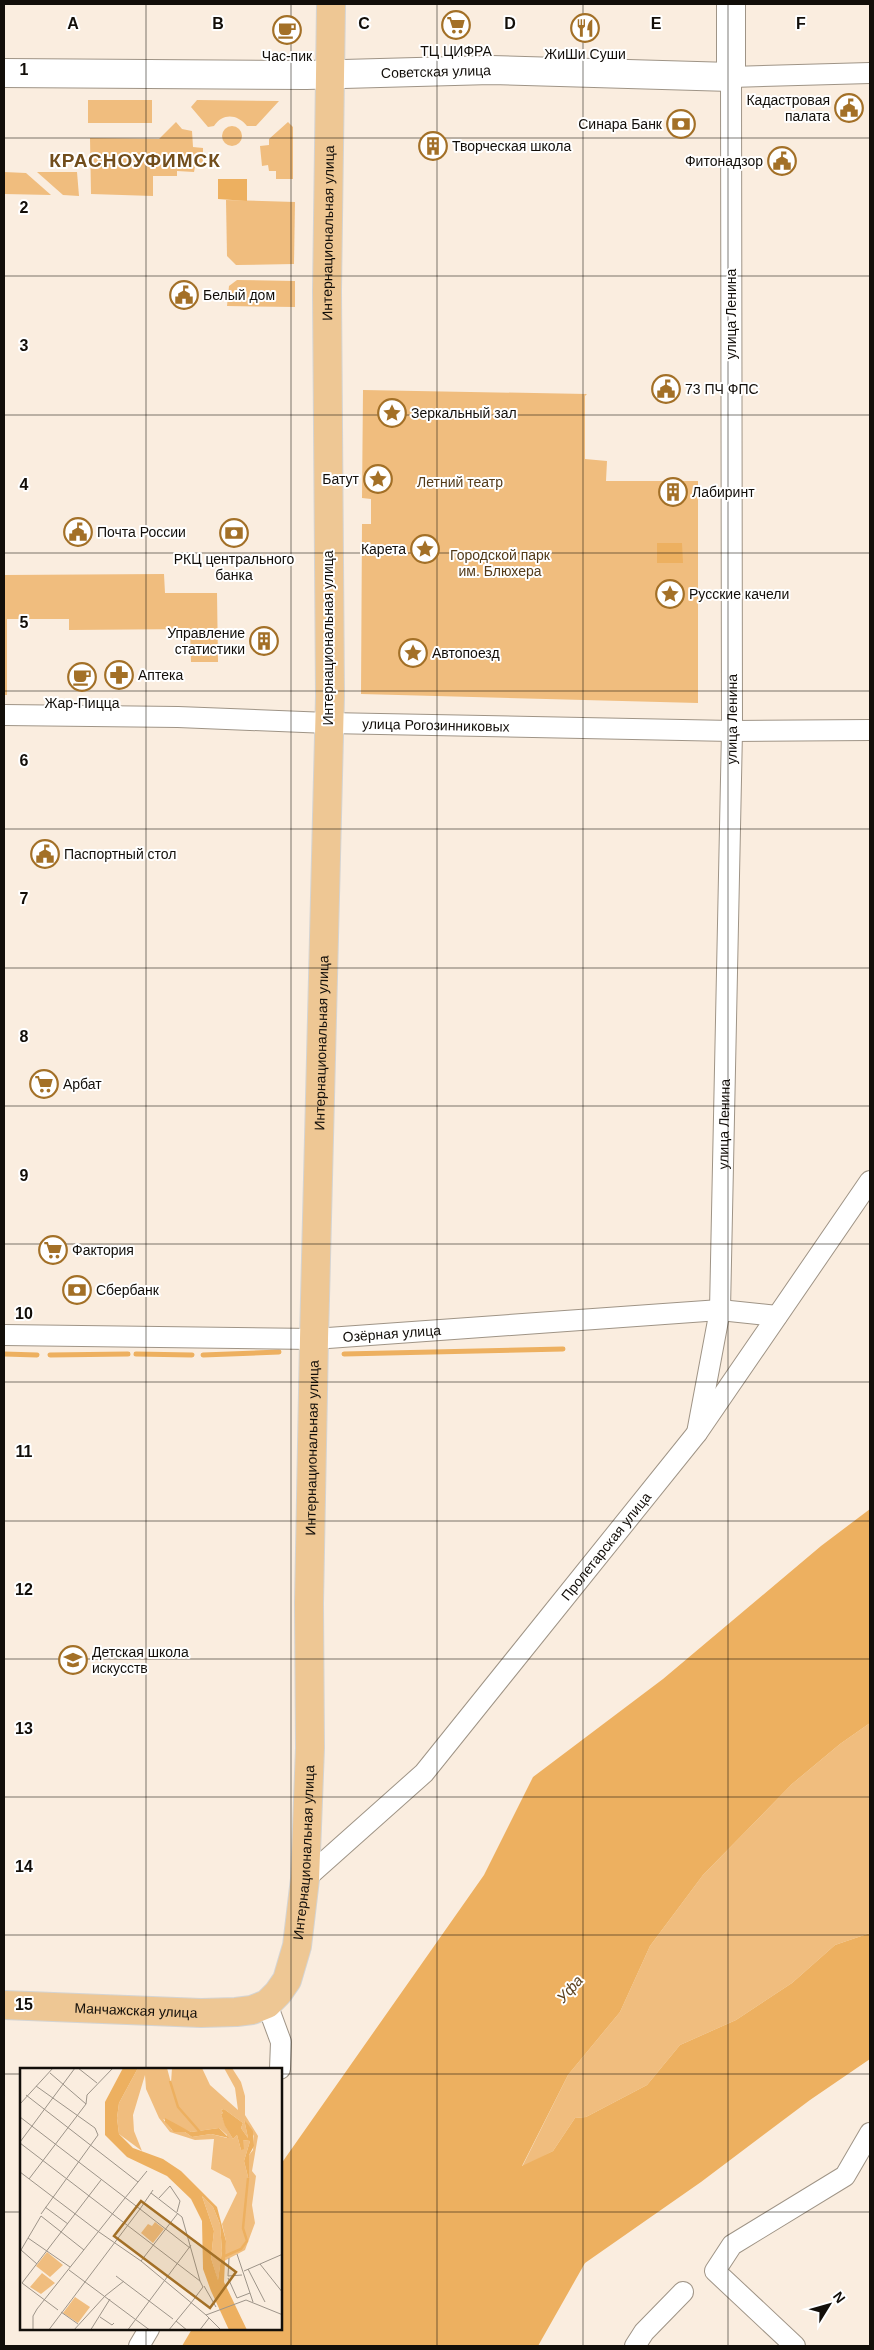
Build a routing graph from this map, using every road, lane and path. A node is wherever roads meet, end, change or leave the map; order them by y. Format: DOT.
graph roads {
  1 [pos="331,4"];
  2 [pos="731,4"];
  3 [pos="4,73"];
  4 [pos="870,73"];
  5 [pos="330,74"];
  6 [pos="731,77"];
  7 [pos="4,715"];
  8 [pos="328,723"];
  9 [pos="870,730"];
  10 [pos="732,731"];
  11 [pos="870,1181"];
  12 [pos="720,1310"];
  13 [pos="777,1316"];
  14 [pos="4,1335"];
  15 [pos="314,1339"];
  16 [pos="697,1433"];
  17 [pos="305,1879"];
  18 [pos="267,2004"];
  19 [pos="4,2005"];
  20 [pos="280,2068"];
  21 [pos="870,2132"];
  22 [pos="682,2292"];
  23 [pos="148,2330"];
  24 [pos="140,2346"];
  25 [pos="635,2346"];
  26 [pos="795,2346"];
  1 -- 5 [label="main road, Интернациональная улица"];
  2 -- 6 [label="main road, улица Ленина"];
  3 -- 5 [label="main road, Советская улица"];
  4 -- 6 [label="street, Советская улица"];
  5 -- 6 [label="main road, Советская улица"];
  5 -- 8 [label="main road, Интернациональная улица"];
  6 -- 10 [label="street, улица Ленина"];
  7 -- 8 [label="street, улица Рогозинниковых"];
  8 -- 10 [label="street, улица Рогозинниковых"];
  8 -- 15 [label="main road, Интернациональная улица"];
  9 -- 10 [label="street, улица Рогозинниковых"];
  10 -- 12 [label="street, улица Ленина"];
  11 -- 13 [label="street, Пролетарская улица"];
  12 -- 13 [label="street, Озёрная улица"];
  12 -- 15 [label="street, Озёрная улица"];
  12 -- 16 [label="street, улица Ленина"];
  13 -- 16 [label="street, Пролетарская улица"];
  14 -- 15 [label="street, Озёрная улица"];
  15 -- 17 [label="main road, Интернациональная улица"];
  16 -- 17 [label="street, Пролетарская улица"];
  17 -- 18 [label="main road, Интернациональная улица"];
  18 -- 19 [label="main road, Манчажская улица"];
  18 -- 20 [label="street"];
  21 -- 26 [label="street"];
  22 -- 25 [label="street"];
  23 -- 24 [label="street"];
}
